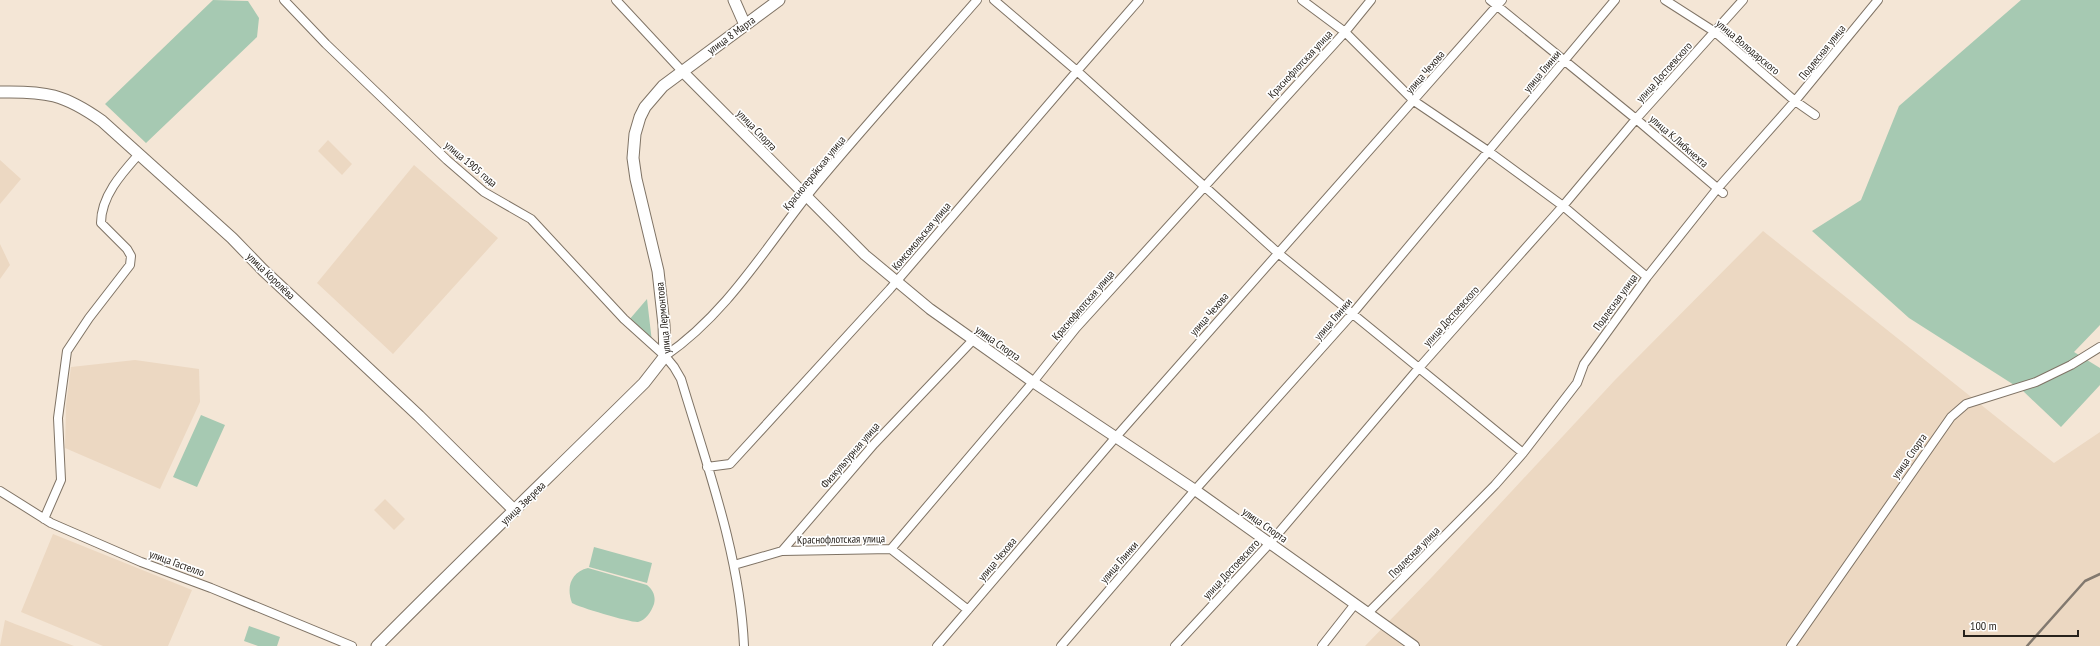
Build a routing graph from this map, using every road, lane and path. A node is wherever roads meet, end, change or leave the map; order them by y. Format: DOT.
graph roads {
  1 [pos="284,0"];
  2 [pos="616,0"];
  3 [pos="734,0"];
  4 [pos="779,0"];
  5 [pos="977,0"];
  6 [pos="994,0"];
  7 [pos="1140,0"];
  8 [pos="1302,0"];
  9 [pos="1371,0"];
  10 [pos="1490,0"];
  11 [pos="1615,0"];
  12 [pos="1665,0"];
  13 [pos="1743,0"];
  14 [pos="1878,0"];
  15 [pos="1499,3"];
  16 [pos="745,25"];
  17 [pos="1344,32"];
  18 [pos="1715,32"];
  19 [pos="1565,61"];
  20 [pos="682,71"];
  21 [pos="1077,71"];
  22 [pos="0,92"];
  23 [pos="1414,101"];
  24 [pos="1795,101"];
  25 [pos="1815,115"];
  26 [pos="1636,119"];
  27 [pos="1488,151"];
  28 [pos="139,154"];
  29 [pos="1204,185"];
  30 [pos="1720,191"];
  31 [pos="807,197"];
  32 [pos="1563,206"];
  33 [pos="1278,253"];
  34 [pos="1647,277"];
  35 [pos="896,282"];
  36 [pos="1353,313"];
  37 [pos="973,340"];
  38 [pos="2100,347"];
  39 [pos="665,356"];
  40 [pos="1418,369"];
  41 [pos="1033,382"];
  42 [pos="1115,438"];
  43 [pos="1523,453"];
  44 [pos="708,467"];
  45 [pos="1195,490"];
  46 [pos="0,491"];
  47 [pos="515,511"];
  48 [pos="44,519"];
  49 [pos="1270,543"];
  50 [pos="891,549"];
  51 [pos="782,551"];
  52 [pos="734,565"];
  53 [pos="1355,604"];
  54 [pos="968,610"];
  55 [pos="1368,613"];
  56 [pos="352,646"];
  57 [pos="377,646"];
  58 [pos="744,646"];
  59 [pos="937,646"];
  60 [pos="1061,646"];
  61 [pos="1175,646"];
  62 [pos="1322,646"];
  63 [pos="1414,646"];
  64 [pos="1791,646"];
  1 -- 39 [label="street, улица 1905 года"];
  2 -- 20 [label="street, улица Спорта"];
  3 -- 16 [label="main road"];
  4 -- 16 [label="main road, улица 8 Марта"];
  5 -- 31 [label="street, Красногеройская улица"];
  6 -- 21 [label="street"];
  7 -- 21 [label="street, Комсомольская улица"];
  8 -- 17 [label="street"];
  9 -- 17 [label="street, Краснофлотская улица"];
  10 -- 15 [label="street, улица К.Либкнехта"];
  11 -- 19 [label="street, улица Глинки"];
  12 -- 18 [label="street, улица Володарского"];
  13 -- 18 [label="street, улица Достоевского"];
  14 -- 24 [label="street, Подлесная улица"];
  15 -- 19 [label="street, улица К.Либкнехта"];
  15 -- 23 [label="street, улица Чехова"];
  16 -- 20 [label="main road, улица 8 Марта"];
  17 -- 23 [label="street"];
  17 -- 29 [label="street, Краснофлотская улица"];
  18 -- 24 [label="street, улица Володарского"];
  18 -- 26 [label="street, улица Достоевского"];
  19 -- 26 [label="street, улица К.Либкнехта"];
  19 -- 27 [label="street, улица Глинки"];
  20 -- 31 [label="street, улица Спорта"];
  20 -- 39 [label="main road, улица Лермонтова"];
  21 -- 29 [label="street"];
  21 -- 35 [label="street, Комсомольская улица"];
  22 -- 28 [label="main road, улица Королёва"];
  23 -- 27 [label="street"];
  23 -- 33 [label="street, улица Чехова"];
  24 -- 25 [label="street, улица Володарского"];
  24 -- 30 [label="street, Подлесная улица"];
  26 -- 30 [label="street, улица К.Либкнехта"];
  26 -- 32 [label="street, улица Достоевского"];
  27 -- 32 [label="street"];
  27 -- 36 [label="street, улица Глинки"];
  28 -- 47 [label="main road, улица Королёва"];
  28 -- 48 [label="street"];
  29 -- 33 [label="street"];
  29 -- 41 [label="street, Краснофлотская улица"];
  30 -- 34 [label="street, Подлесная улица"];
  31 -- 35 [label="street, улица Спорта"];
  31 -- 39 [label="street, Красногеройская улица"];
  32 -- 34 [label="street"];
  32 -- 40 [label="street, улица Достоевского"];
  33 -- 36 [label="street"];
  33 -- 42 [label="street, улица Чехова"];
  34 -- 43 [label="street, Подлесная улица"];
  35 -- 37 [label="street, улица Спорта"];
  35 -- 44 [label="street, Комсомольская улица"];
  36 -- 40 [label="street"];
  36 -- 45 [label="street, улица Глинки"];
  37 -- 41 [label="street, улица Спорта"];
  37 -- 51 [label="street, Физкультурная улица"];
  38 -- 64 [label="street, улица Спорта"];
  39 -- 44 [label="street, улица Лермонтова"];
  39 -- 47 [label="main road, улица Зверева"];
  40 -- 43 [label="street"];
  40 -- 49 [label="street, улица Достоевского"];
  41 -- 42 [label="street, улица Спорта"];
  41 -- 50 [label="street, Краснофлотская улица"];
  42 -- 45 [label="street, улица Спорта"];
  42 -- 54 [label="street, улица Чехова"];
  43 -- 55 [label="street, Подлесная улица"];
  44 -- 52 [label="street, улица Лермонтова"];
  45 -- 49 [label="street, улица Спорта"];
  45 -- 60 [label="street, улица Глинки"];
  46 -- 48 [label="street, улица Гастелло"];
  47 -- 57 [label="main road, улица Зверева"];
  48 -- 56 [label="street, улица Гастелло"];
  49 -- 53 [label="street, улица Спорта"];
  49 -- 61 [label="street, улица Достоевского"];
  50 -- 51 [label="street, Краснофлотская улица"];
  50 -- 54 [label="street"];
  51 -- 52 [label="street"];
  52 -- 58 [label="street, улица Лермонтова"];
  53 -- 55 [label="street, улица Спорта"];
  53 -- 62 [label="street"];
  54 -- 59 [label="street, улица Чехова"];
  55 -- 63 [label="street, улица Спорта"];
}
